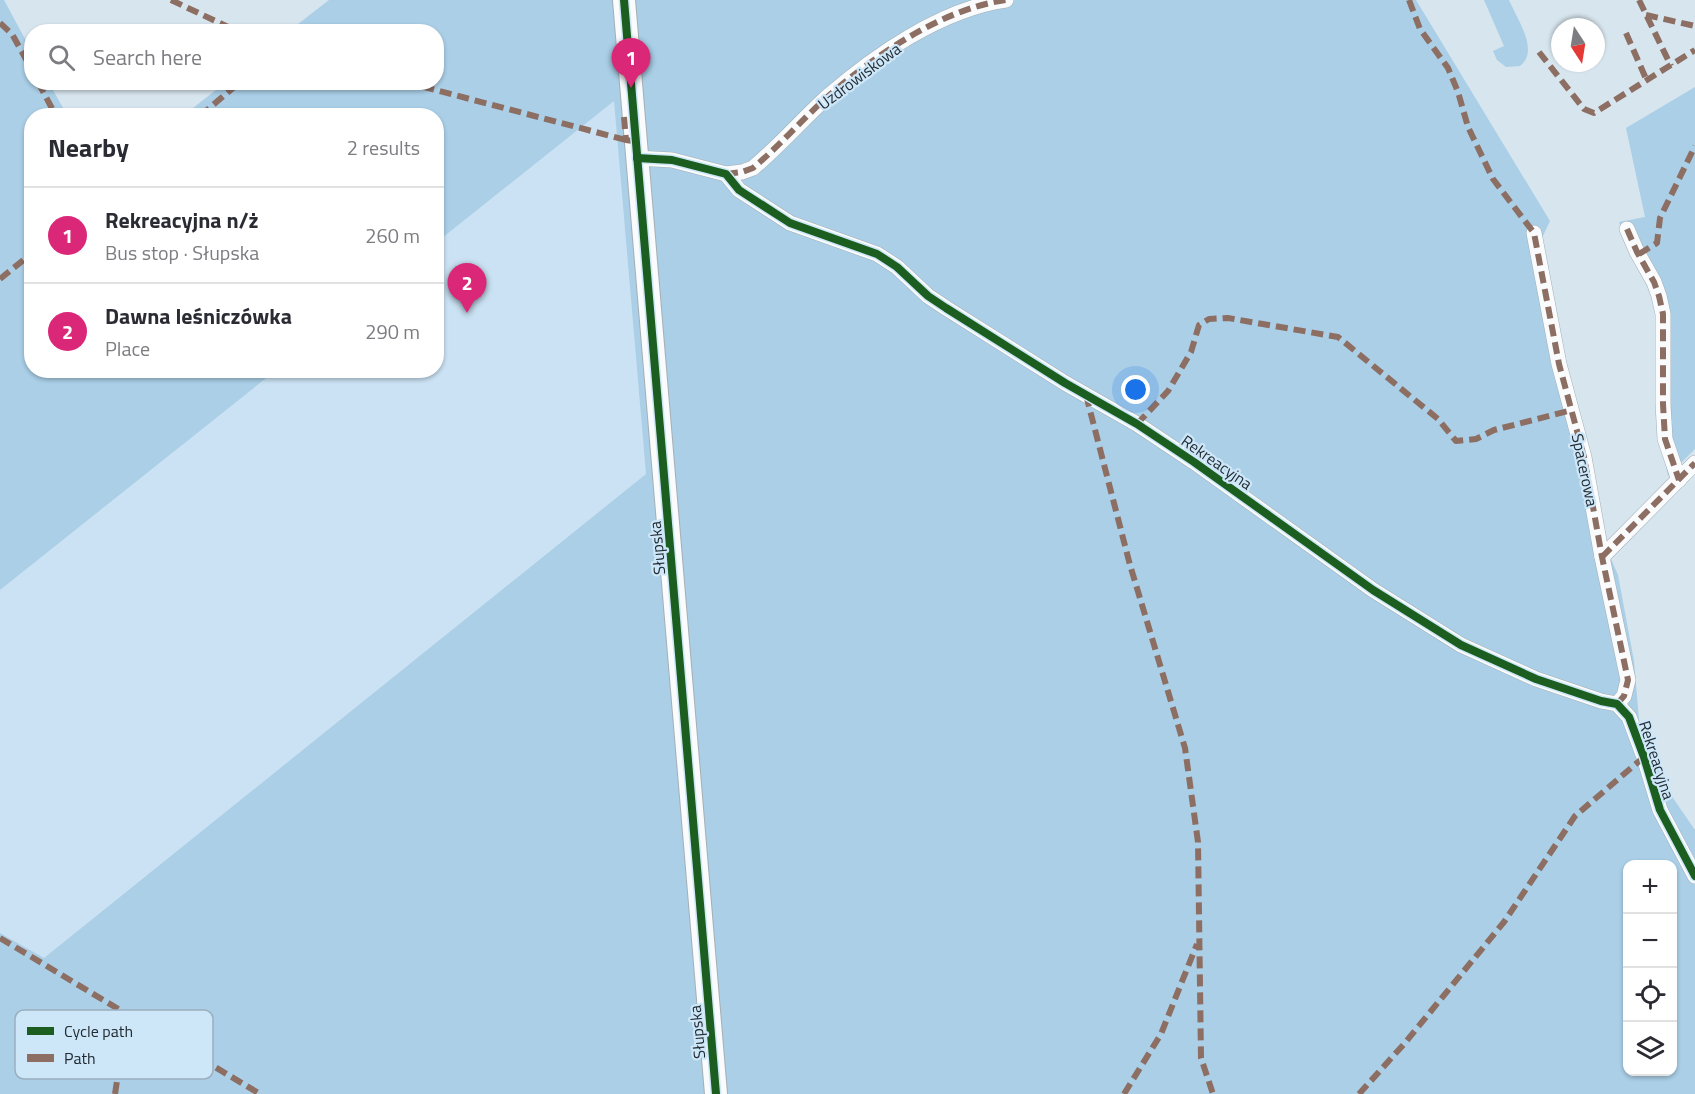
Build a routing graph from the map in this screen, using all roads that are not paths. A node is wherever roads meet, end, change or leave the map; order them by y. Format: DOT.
graph roads {
  1 [pos="624,0"];
  2 [pos="1006,0"];
  3 [pos="637,158"];
  4 [pos="726,174"];
  5 [pos="1627,229"];
  6 [pos="1534,233"];
  7 [pos="1695,463"];
  8 [pos="1678,480"];
  9 [pos="1602,557"];
  10 [pos="1617,704"];
  11 [pos="1695,876"];
  12 [pos="716,1094"];
  1 -- 3 [label="street, Słupska"];
  2 -- 4 [label="street, Uzdrowiskowa"];
  3 -- 4 [label="street, Rekreacyjna"];
  3 -- 12 [label="street, Słupska"];
  4 -- 10 [label="street, Rekreacyjna"];
  5 -- 8 [label="street"];
  6 -- 9 [label="street, Spacerowa"];
  7 -- 8 [label="street"];
  8 -- 9 [label="street"];
  9 -- 10 [label="street, Spacerowa"];
  10 -- 11 [label="street, Rekreacyjna"];
}
